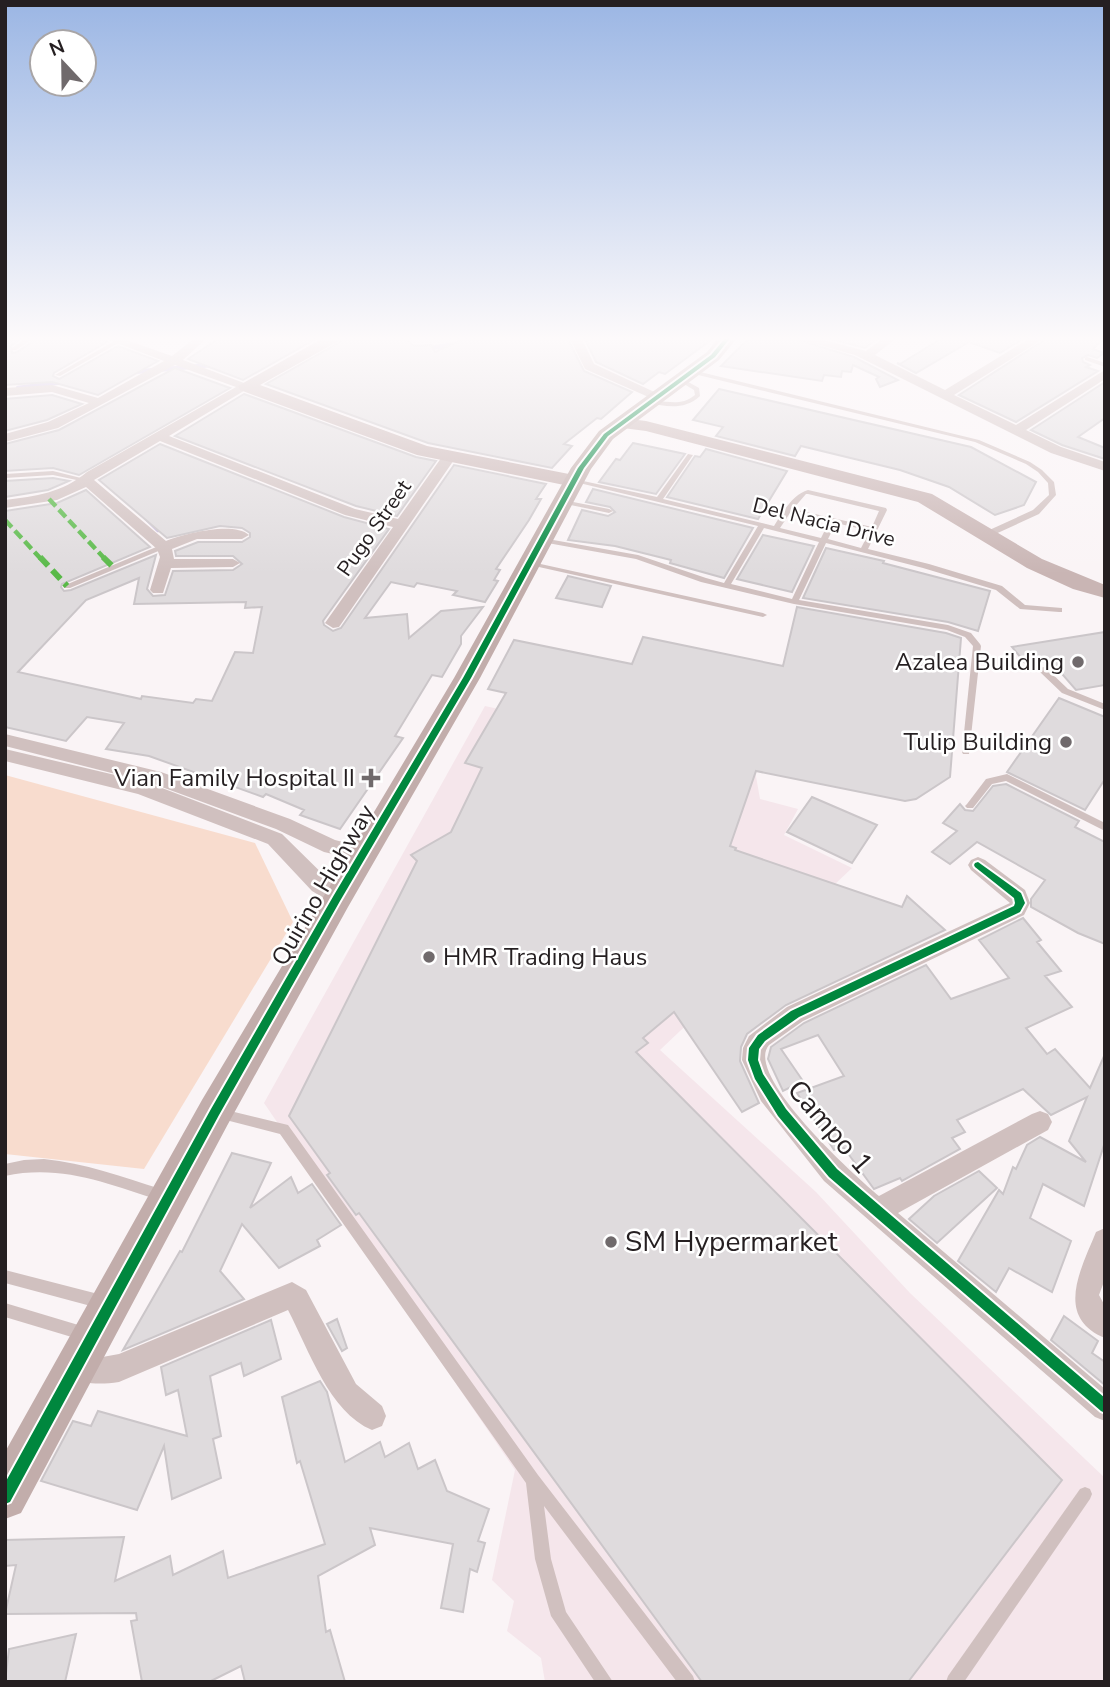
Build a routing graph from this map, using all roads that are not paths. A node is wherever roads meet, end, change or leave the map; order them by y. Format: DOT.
graph roads {
  1 [pos="71,416"];
  2 [pos="197,416"];
  3 [pos="327,416"];
  4 [pos="635,416"];
  5 [pos="650,416"];
  6 [pos="790,416"];
  7 [pos="984,416"];
  8 [pos="1040,416"];
  9 [pos="1016,431"];
  10 [pos="162,437"];
  11 [pos="5,438"];
  12 [pos="690,455"];
  13 [pos="450,457"];
  14 [pos="1105,467"];
  15 [pos="5,476"];
  16 [pos="89,477"];
  17 [pos="568,492"];
  18 [pos="659,500"];
  19 [pos="5,504"];
  20 [pos="788,510"];
  21 [pos="609,511"];
  22 [pos="832,521"];
  23 [pos="403,525"];
  24 [pos="762,525"];
  25 [pos="776,528"];
  26 [pos="874,530"];
  27 [pos="994,532"];
  28 [pos="242,535"];
  29 [pos="825,540"];
  30 [pos="163,547"];
  31 [pos="864,550"];
  32 [pos="536,552"];
  33 [pos="233,562"];
  34 [pos="166,564"];
  35 [pos="1051,567"];
  36 [pos="1105,582"];
  37 [pos="67,586"];
  38 [pos="726,586"];
  39 [pos="158,590"];
  40 [pos="1105,592"];
  41 [pos="794,602"];
  42 [pos="1059,610"];
  43 [pos="763,615"];
  44 [pos="333,624"];
  45 [pos="1043,670"];
  46 [pos="1105,707"];
  47 [pos="5,740"];
  48 [pos="966,752"];
  49 [pos="5,755"];
  50 [pos="101,771"];
  51 [pos="970,806"];
  52 [pos="1105,827"];
  53 [pos="281,832"];
  54 [pos="317,842"];
  55 [pos="363,854"];
  56 [pos="298,862"];
  57 [pos="978,865"];
  58 [pos="337,898"];
  59 [pos="215,1112"];
  60 [pos="1040,1122"];
  61 [pos="5,1170"];
  62 [pos="169,1198"];
  63 [pos="876,1211"];
  64 [pos="1105,1241"];
  65 [pos="5,1276"];
  66 [pos="110,1305"];
  67 [pos="5,1310"];
  68 [pos="1105,1325"];
  69 [pos="92,1337"];
  70 [pos="76,1367"];
  71 [pos="1105,1407"];
  72 [pos="372,1416"];
  73 [pos="533,1480"];
  74 [pos="9,1484"];
  75 [pos="1084,1494"];
  76 [pos="605,1682"];
  77 [pos="687,1682"];
  78 [pos="954,1682"];
  1 -- 11 [label="street"];
  2 -- 10 [label="street"];
  3 -- 13 [label="street"];
  4 -- 17 [label="main road, Quirino Highway"];
  5 -- 27 [label="street"];
  6 -- 27 [label="lane"];
  7 -- 9 [label="street"];
  8 -- 9 [label="street"];
  9 -- 14 [label="street"];
  10 -- 16 [label="street"];
  10 -- 23 [label="street"];
  12 -- 18 [label="lane"];
  13 -- 17 [label="street"];
  13 -- 23 [label="street, Pugo Street"];
  15 -- 16 [label="lane"];
  16 -- 19 [label="street"];
  16 -- 30 [label="street"];
  17 -- 18 [label="lane, Del Nacia Drive"];
  17 -- 21 [label="lane"];
  17 -- 32 [label="main road, Quirino Highway"];
  18 -- 24 [label="lane, Del Nacia Drive"];
  20 -- 22 [label="lane"];
  20 -- 25 [label="lane"];
  20 -- 26 [label="lane"];
  22 -- 26 [label="lane"];
  22 -- 29 [label="lane"];
  23 -- 44 [label="street, Pugo Street"];
  24 -- 25 [label="lane, Del Nacia Drive"];
  24 -- 38 [label="lane"];
  25 -- 29 [label="lane, Del Nacia Drive"];
  26 -- 31 [label="lane"];
  27 -- 35 [label="street"];
  28 -- 30 [label="street"];
  29 -- 31 [label="lane, Del Nacia Drive"];
  29 -- 41 [label="lane"];
  30 -- 34 [label="street"];
  30 -- 37 [label="lane"];
  31 -- 42 [label="lane, Del Nacia Drive"];
  32 -- 38 [label="lane"];
  32 -- 43 [label="lane"];
  32 -- 55 [label="main road, Quirino Highway"];
  33 -- 34 [label="street"];
  34 -- 39 [label="street"];
  35 -- 36 [label="street"];
  35 -- 40 [label="street"];
  38 -- 41 [label="lane"];
  41 -- 48 [label="lane"];
  45 -- 46 [label="lane"];
  47 -- 50 [label="street"];
  49 -- 50 [label="street"];
  50 -- 53 [label="street"];
  51 -- 52 [label="lane"];
  53 -- 54 [label="street"];
  53 -- 56 [label="street"];
  54 -- 55 [label="street"];
  54 -- 56 [label="street"];
  55 -- 58 [label="main road, Quirino Highway"];
  56 -- 58 [label="street"];
  57 -- 63 [label="street, Campo 1"];
  58 -- 59 [label="main road, Quirino Highway"];
  59 -- 62 [label="main road, Quirino Highway"];
  59 -- 73 [label="lane"];
  60 -- 63 [label="street"];
  61 -- 62 [label="lane"];
  62 -- 66 [label="main road, Quirino Highway"];
  63 -- 71 [label="street, Campo 1"];
  64 -- 68 [label="street"];
  65 -- 66 [label="lane"];
  66 -- 69 [label="main road, Quirino Highway"];
  67 -- 69 [label="lane"];
  69 -- 70 [label="main road, Quirino Highway"];
  70 -- 72 [label="street"];
  70 -- 74 [label="main road, Quirino Highway"];
  73 -- 76 [label="lane"];
  73 -- 77 [label="lane"];
  75 -- 78 [label="lane"];
}
